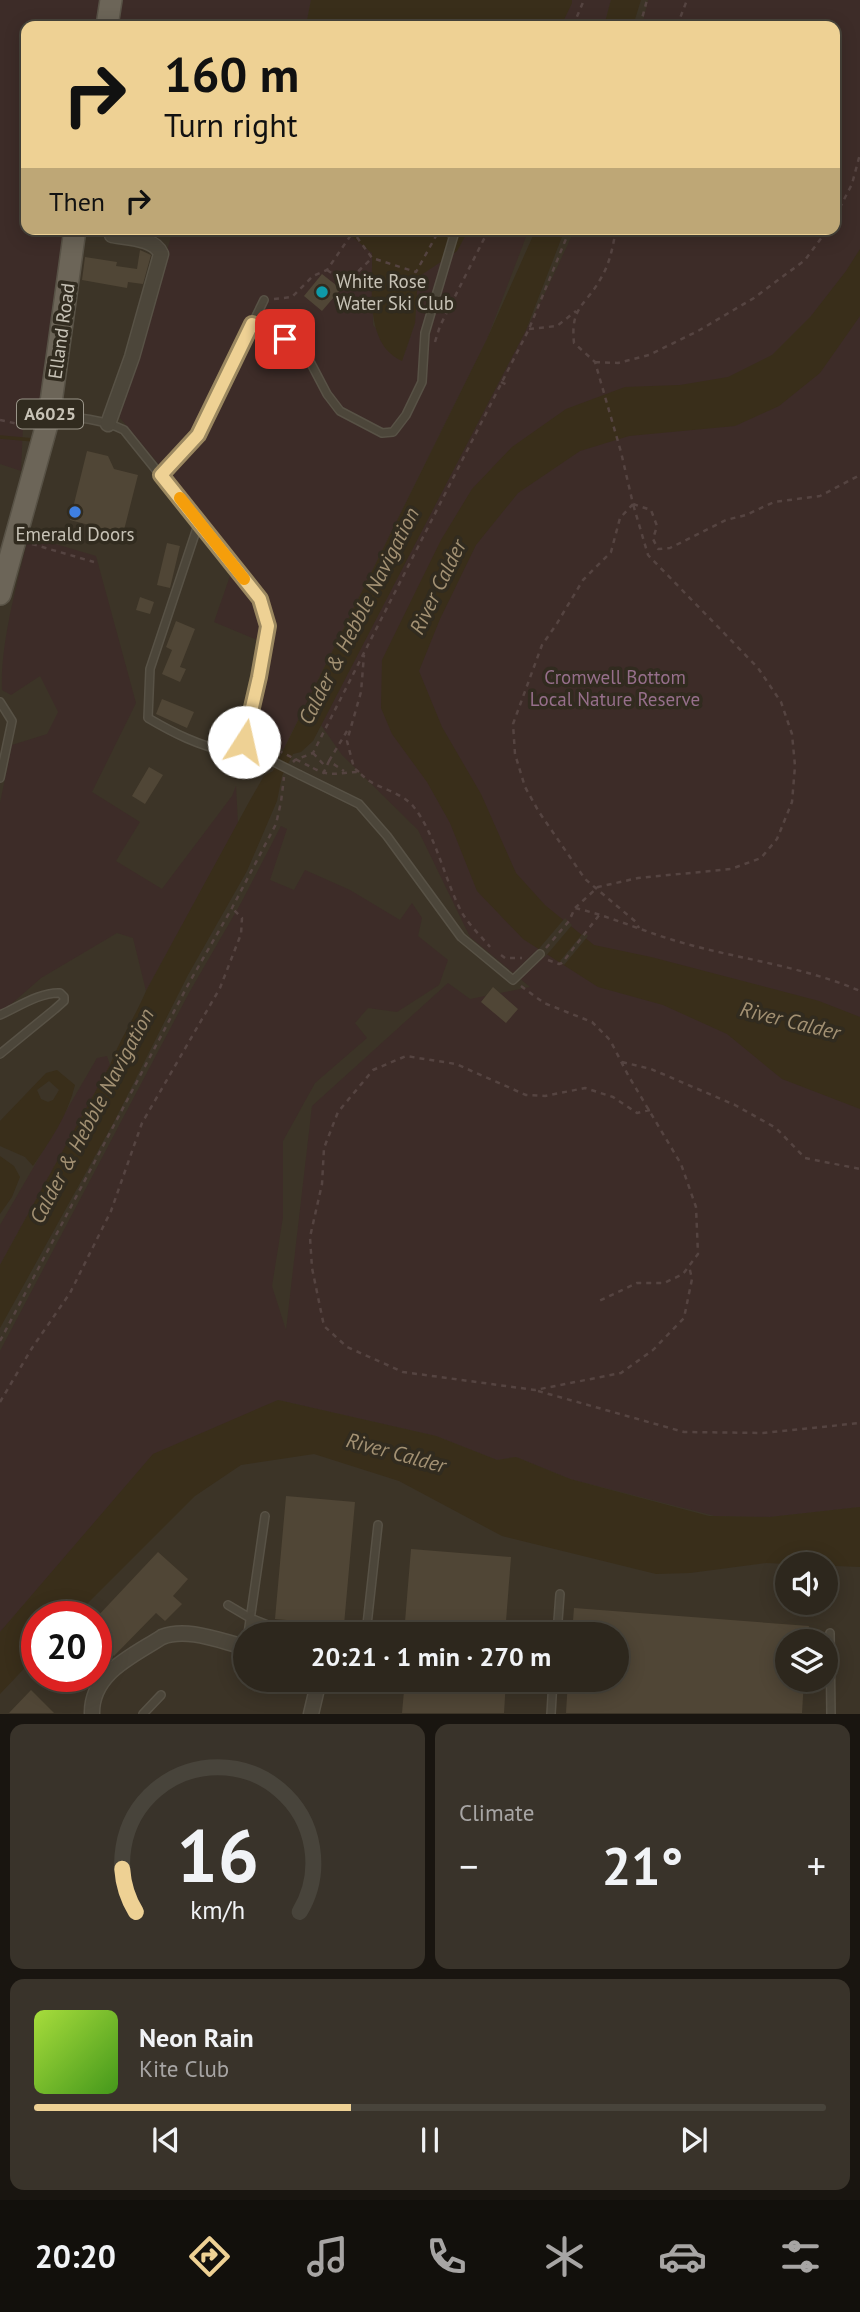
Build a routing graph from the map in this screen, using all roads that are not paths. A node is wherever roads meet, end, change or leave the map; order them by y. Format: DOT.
graph roads {
  1 [pos="111,0"];
  2 [pos="108,21"];
  3 [pos="74,235"];
  4 [pos="454,235"];
  5 [pos="112,237"];
  6 [pos="264,300"];
  7 [pos="252,324"];
  8 [pos="49,417"];
  9 [pos="108,424"];
  10 [pos="161,475"];
  11 [pos="199,522"];
  12 [pos="0,594"];
  13 [pos="0,702"];
  14 [pos="244,742"];
  15 [pos="0,778"];
  16 [pos="539,955"];
  17 [pos="0,1015"];
  18 [pos="0,1054"];
  19 [pos="265,1516"];
  20 [pos="379,1525"];
  21 [pos="560,1594"];
  22 [pos="228,1605"];
  23 [pos="250,1618"];
  24 [pos="250,1622"];
  25 [pos="260,1622"];
  26 [pos="367,1622"];
  27 [pos="558,1622"];
  28 [pos="233,1644"];
  29 [pos="316,1692"];
  30 [pos="552,1692"];
  31 [pos="831,1692"];
  32 [pos="161,1695"];
  33 [pos="92,1713"];
  34 [pos="142,1713"];
  35 [pos="311,1713"];
  36 [pos="551,1713"];
  37 [pos="831,1713"];
  1 -- 2 [label="main road"];
  3 -- 8 [label="main road, Elland Road / A6025"];
  4 -- 7 [label="lane"];
  5 -- 9 [label="street"];
  6 -- 7 [label="lane"];
  7 -- 10 [label="lane"];
  8 -- 9 [label="lane"];
  8 -- 12 [label="main road, Elland Road / A6025"];
  9 -- 10 [label="lane"];
  10 -- 11 [label="lane"];
  11 -- 14 [label="lane"];
  11 -- 14 [label="lane"];
  13 -- 15 [label="lane"];
  14 -- 16 [label="lane, bridge"];
  17 -- 18 [label="lane"];
  19 -- 23 [label="lane"];
  20 -- 26 [label="lane"];
  21 -- 27 [label="lane"];
  22 -- 23 [label="lane"];
  23 -- 24 [label="lane"];
  23 -- 25 [label="lane"];
  28 -- 33 [label="street"];
  29 -- 35 [label="street"];
  30 -- 36 [label="lane"];
  31 -- 37 [label="lane"];
  32 -- 34 [label="lane"];
}
